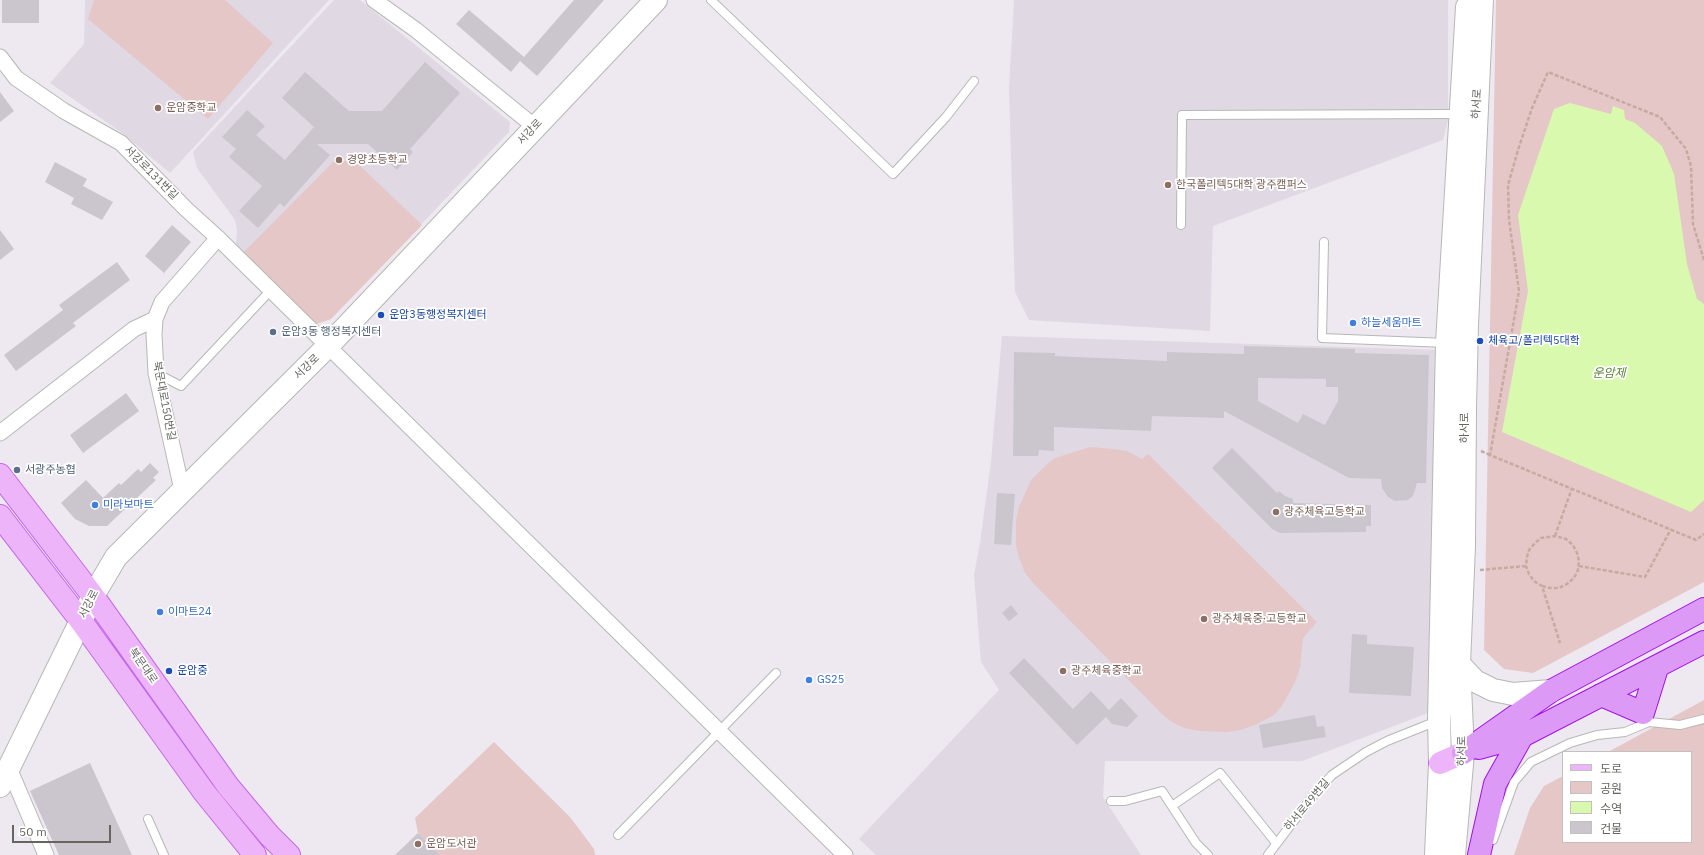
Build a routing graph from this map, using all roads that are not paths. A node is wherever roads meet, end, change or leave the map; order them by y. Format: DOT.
graph roads {
  1 [pos="374,0"];
  2 [pos="656,0"];
  3 [pos="711,0"];
  4 [pos="1467,0"];
  5 [pos="1482,0"];
  6 [pos="0,57"];
  7 [pos="974,81"];
  8 [pos="1460,114"];
  9 [pos="535,127"];
  10 [pos="1181,225"];
  11 [pos="218,238"];
  12 [pos="1324,242"];
  13 [pos="270,291"];
  14 [pos="155,319"];
  15 [pos="1447,343"];
  16 [pos="327,347"];
  17 [pos="156,373"];
  18 [pos="0,433"];
  19 [pos="0,475"];
  20 [pos="182,490"];
  21 [pos="0,516"];
  22 [pos="93,596"];
  23 [pos="1704,609"];
  24 [pos="80,621"];
  25 [pos="1704,642"];
  26 [pos="1459,664"];
  27 [pos="1657,668"];
  28 [pos="776,673"];
  29 [pos="1551,691"];
  30 [pos="1601,695"];
  31 [pos="1646,718"];
  32 [pos="1704,719"];
  33 [pos="1439,720"];
  34 [pos="719,731"];
  35 [pos="1522,736"];
  36 [pos="1463,753"];
  37 [pos="1440,763"];
  38 [pos="4,777"];
  39 [pos="1111,801"];
  40 [pos="1172,806"];
  41 [pos="148,819"];
  42 [pos="618,835"];
  43 [pos="1276,843"];
  44 [pos="46,855"];
  45 [pos="164,855"];
  46 [pos="255,855"];
  47 [pos="289,855"];
  48 [pos="845,855"];
  49 [pos="1208,855"];
  50 [pos="1268,855"];
  51 [pos="1436,855"];
  52 [pos="1454,855"];
  53 [pos="1480,855"];
  1 -- 9 [label="street"];
  2 -- 9 [label="street, 서강로"];
  3 -- 7 [label="lane"];
  4 -- 8 [label="street, 하서로"];
  5 -- 26 [label="street, 하서로"];
  6 -- 11 [label="street, 서강로131번길"];
  8 -- 10 [label="lane"];
  8 -- 15 [label="street, 하서로"];
  9 -- 16 [label="street, 서강로"];
  11 -- 13 [label="street, 서강로131번길"];
  11 -- 14 [label="street, 북문대로150번길"];
  12 -- 15 [label="lane"];
  13 -- 16 [label="street, 서강로131번길"];
  13 -- 17 [label="lane"];
  14 -- 17 [label="street, 북문대로150번길"];
  14 -- 18 [label="street"];
  15 -- 33 [label="street, 하서로"];
  16 -- 20 [label="street, 서강로"];
  16 -- 34 [label="street, 서강로131번길"];
  17 -- 20 [label="street, 북문대로150번길"];
  19 -- 22 [label="main road, 북문대로"];
  20 -- 22 [label="street, 서강로"];
  21 -- 24 [label="main road"];
  22 -- 24 [label="street, 서강로"];
  22 -- 47 [label="main road, 북문대로"];
  23 -- 29 [label="highway"];
  24 -- 38 [label="street, 서강로"];
  24 -- 46 [label="main road"];
  25 -- 27 [label="highway"];
  26 -- 29 [label="street"];
  26 -- 36 [label="street, 하서로"];
  27 -- 30 [label="highway"];
  27 -- 31 [label="highway"];
  28 -- 34 [label="lane"];
  29 -- 36 [label="highway"];
  30 -- 31 [label="highway"];
  30 -- 35 [label="highway"];
  31 -- 32 [label="lane"];
  31 -- 53 [label="lane"];
  33 -- 37 [label="street, 하서로"];
  33 -- 43 [label="lane, 하서로49번길"];
  34 -- 42 [label="lane"];
  34 -- 48 [label="street, 서강로131번길"];
  35 -- 36 [label="highway"];
  35 -- 53 [label="highway"];
  36 -- 37 [label="main road"];
  36 -- 52 [label="street, 하서로"];
  37 -- 51 [label="street, 하서로"];
  38 -- 44 [label="street, 서강로"];
  39 -- 40 [label="lane"];
  40 -- 43 [label="lane"];
  40 -- 49 [label="lane"];
  41 -- 45 [label="lane"];
  43 -- 50 [label="lane, 하서로49번길"];
}
